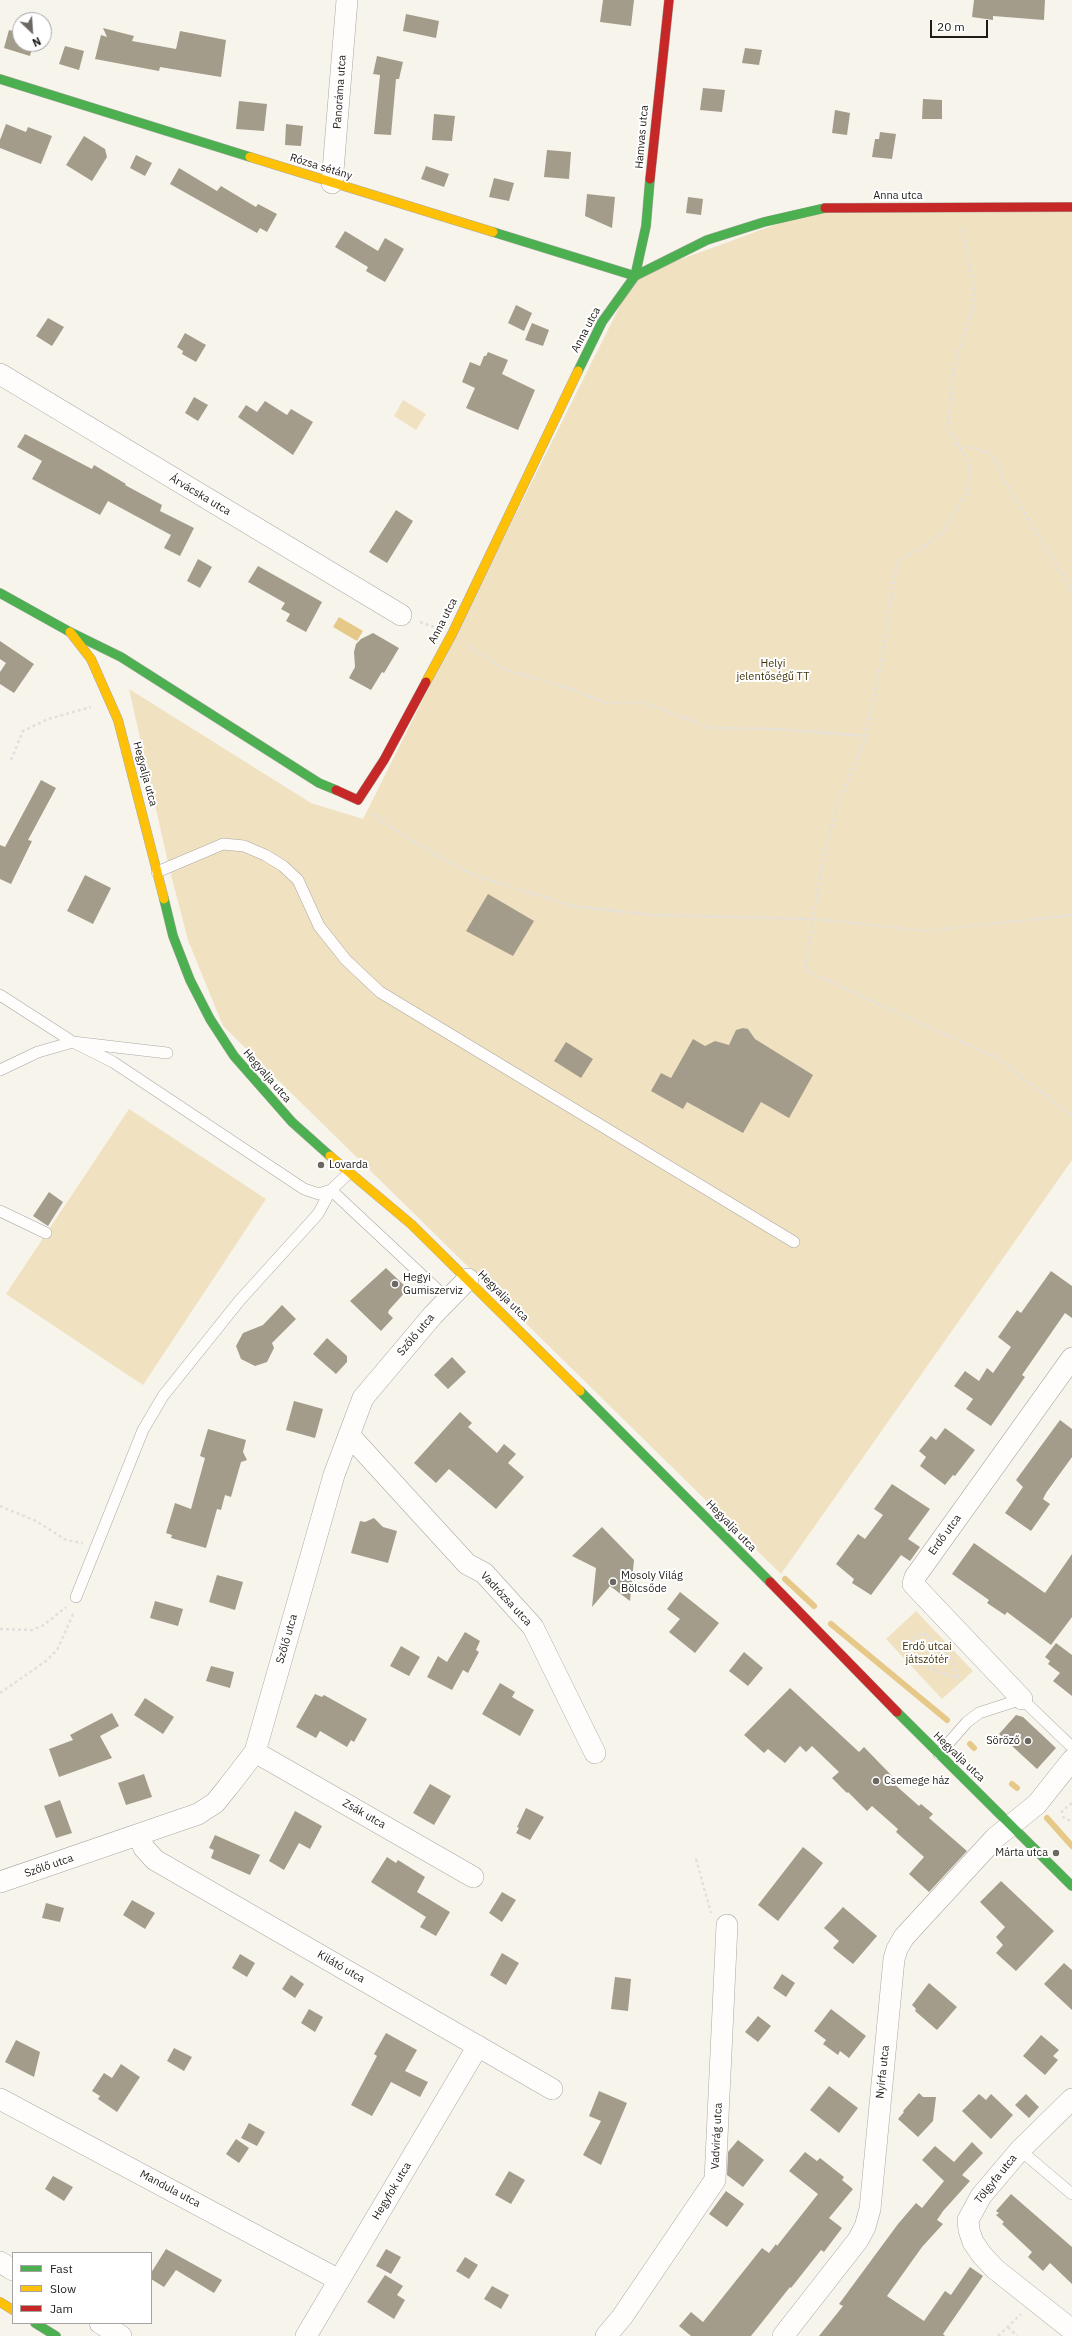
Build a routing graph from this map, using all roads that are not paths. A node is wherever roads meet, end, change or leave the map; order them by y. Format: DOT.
graph roads {
  1 [pos="347,0"];
  2 [pos="669,0"];
  3 [pos="0,79"];
  4 [pos="332,183"];
  5 [pos="1072,207"];
  6 [pos="635,276"];
  7 [pos="0,374"];
  8 [pos="0,593"];
  9 [pos="401,615"];
  10 [pos="70,632"];
  11 [pos="157,872"];
  12 [pos="0,995"];
  13 [pos="73,1042"];
  14 [pos="167,1053"];
  15 [pos="0,1070"];
  16 [pos="349,1173"];
  17 [pos="331,1190"];
  18 [pos="0,1211"];
  19 [pos="46,1234"];
  20 [pos="794,1242"];
  21 [pos="468,1279"];
  22 [pos="452,1296"];
  23 [pos="1072,1358"];
  24 [pos="350,1436"];
  25 [pos="76,1597"];
  26 [pos="1022,1699"];
  27 [pos="1072,1747"];
  28 [pos="255,1752"];
  29 [pos="596,1753"];
  30 [pos="939,1754"];
  31 [pos="1072,1760"];
  32 [pos="1011,1824"];
  33 [pos="139,1836"];
  34 [pos="473,1877"];
  35 [pos="0,1882"];
  36 [pos="1072,1886"];
  37 [pos="727,1925"];
  38 [pos="478,2046"];
  39 [pos="552,2089"];
  40 [pos="0,2099"];
  41 [pos="1072,2099"];
  42 [pos="1020,2150"];
  43 [pos="1072,2194"];
  44 [pos="0,2262"];
  45 [pos="12,2269"];
  46 [pos="339,2280"];
  47 [pos="0,2302"];
  48 [pos="12,2309"];
  49 [pos="37,2324"];
  50 [pos="102,2324"];
  51 [pos="1072,2330"];
  52 [pos="56,2336"];
  53 [pos="121,2336"];
  54 [pos="306,2336"];
  55 [pos="606,2336"];
  56 [pos="783,2336"];
  1 -- 4 [label="street, Panoráma utca"];
  2 -- 6 [label="street, Hamvas utca"];
  3 -- 4 [label="street, Rózsa sétány"];
  4 -- 6 [label="street, Rózsa sétány"];
  5 -- 6 [label="street, Anna utca"];
  6 -- 10 [label="street, Anna utca"];
  7 -- 9 [label="street, Árvácska utca"];
  8 -- 10 [label="street"];
  10 -- 11 [label="street, Hegyalja utca"];
  11 -- 16 [label="street, Hegyalja utca"];
  11 -- 20 [label="lane"];
  12 -- 13 [label="lane"];
  13 -- 14 [label="lane"];
  13 -- 15 [label="lane"];
  13 -- 17 [label="lane"];
  16 -- 17 [label="lane"];
  16 -- 21 [label="street, Hegyalja utca"];
  17 -- 22 [label="lane"];
  17 -- 25 [label="lane"];
  18 -- 19 [label="lane"];
  21 -- 22 [label="street, Szőlő utca"];
  21 -- 30 [label="street, Hegyalja utca"];
  22 -- 24 [label="street, Szőlő utca"];
  23 -- 26 [label="street, Erdő utca"];
  24 -- 28 [label="street, Szőlő utca"];
  24 -- 29 [label="street, Vadrózsa utca"];
  26 -- 27 [label="lane"];
  26 -- 30 [label="lane"];
  28 -- 33 [label="street, Szőlő utca"];
  28 -- 34 [label="street, Zsák utca"];
  30 -- 32 [label="street, Hegyalja utca"];
  31 -- 32 [label="street"];
  32 -- 36 [label="street, Hegyalja utca"];
  32 -- 56 [label="street, Nyírfa utca"];
  33 -- 35 [label="street, Szőlő utca"];
  33 -- 38 [label="street, Kilátó utca"];
  37 -- 55 [label="street, Vadvirág utca"];
  38 -- 39 [label="street, Kilátó utca"];
  38 -- 46 [label="street, Hegyfok utca"];
  40 -- 46 [label="street, Mandula utca"];
  41 -- 42 [label="street, Tölgyfa utca"];
  42 -- 43 [label="lane"];
  42 -- 51 [label="street, Tölgyfa utca"];
  44 -- 45 [label="street"];
  46 -- 54 [label="street, Hegyfok utca"];
  47 -- 48 [label="street"];
  49 -- 52 [label="street"];
  50 -- 53 [label="street"];
}
